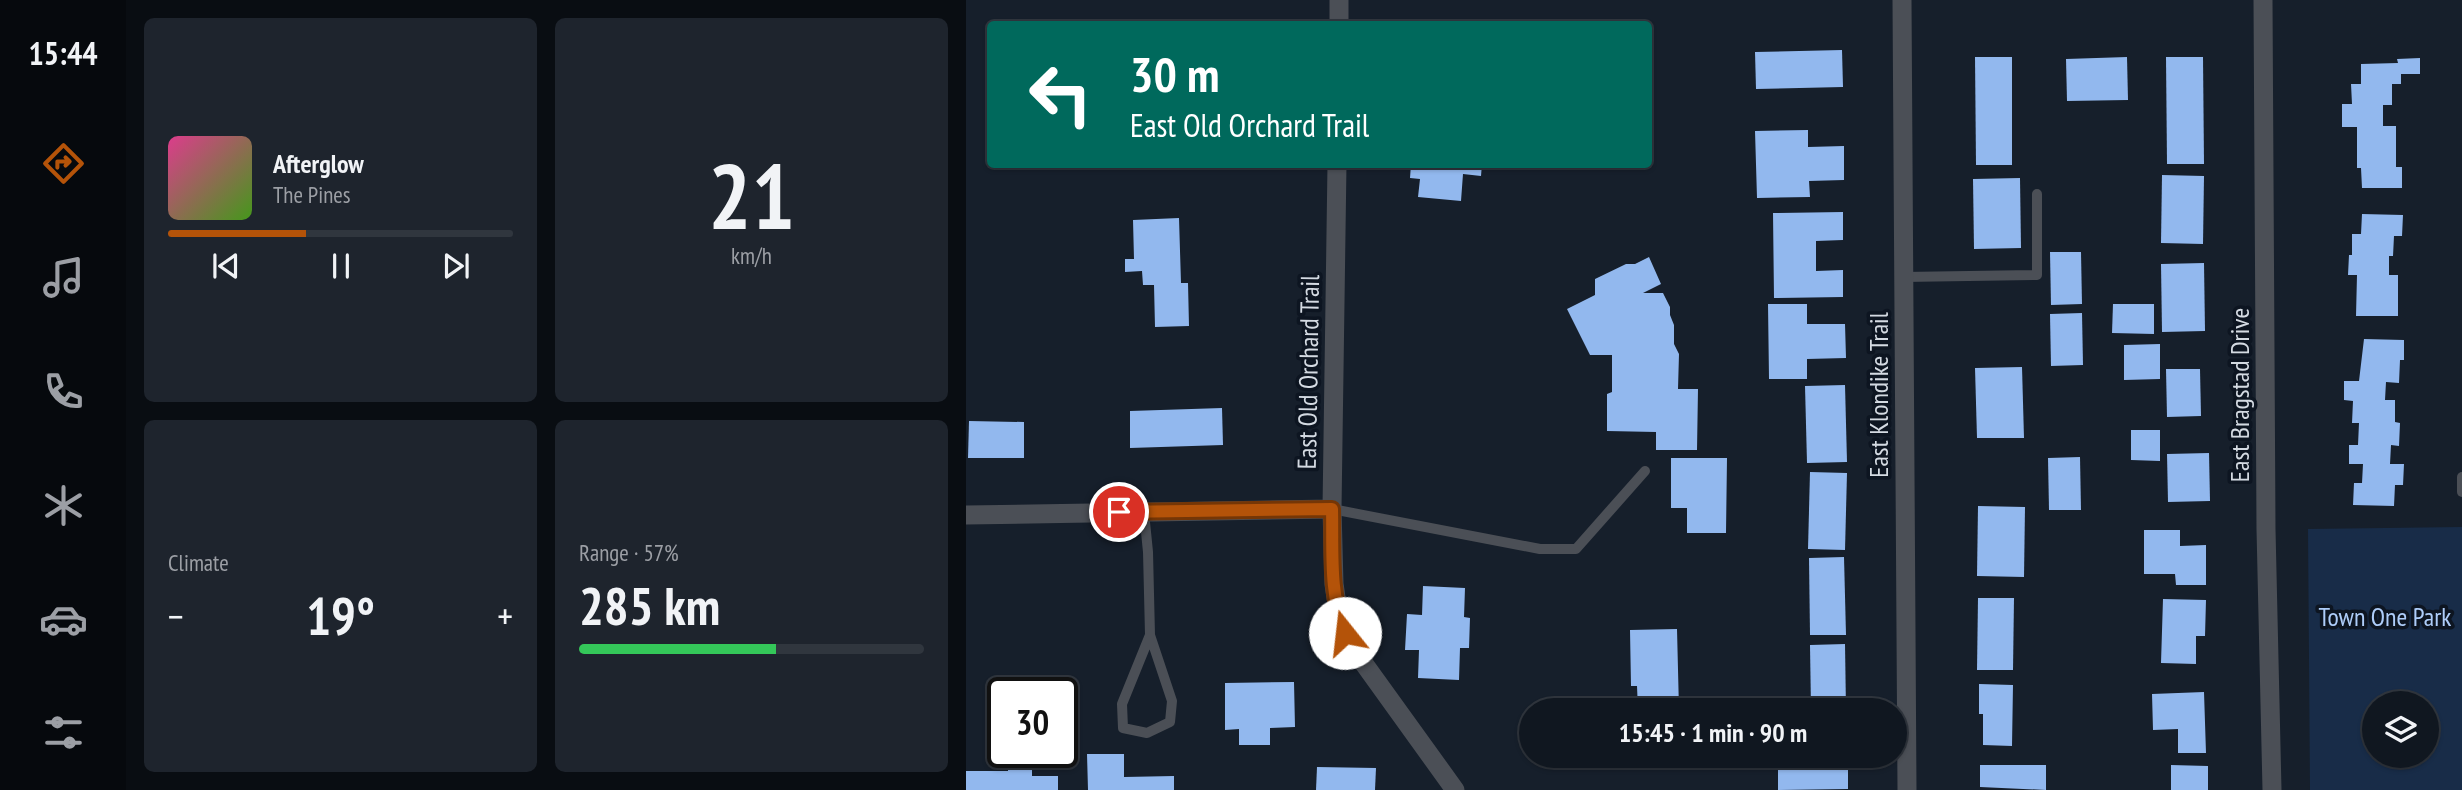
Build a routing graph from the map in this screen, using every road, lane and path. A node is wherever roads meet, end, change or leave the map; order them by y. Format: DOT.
graph roads {
  1 [pos="1339,0"];
  2 [pos="1902,0"];
  3 [pos="2263,0"];
  4 [pos="1339,21"];
  5 [pos="1337,168"];
  6 [pos="2037,194"];
  7 [pos="1903,276"];
  8 [pos="1645,471"];
  9 [pos="2462,477"];
  10 [pos="2462,492"];
  11 [pos="1332,509"];
  12 [pos="1144,512"];
  13 [pos="966,515"];
  14 [pos="1150,635"];
  15 [pos="1455,790"];
  16 [pos="1906,790"];
  17 [pos="2272,790"];
  1 -- 4 [label="street"];
  2 -- 7 [label="street, East Klondike Trail"];
  3 -- 17 [label="street, East Bragstad Drive"];
  5 -- 11 [label="street, East Old Orchard Trail"];
  6 -- 7 [label="lane"];
  7 -- 16 [label="street, East Klondike Trail"];
  8 -- 11 [label="lane"];
  9 -- 10 [label="lane"];
  11 -- 12 [label="street, East Old Orchard Trail"];
  11 -- 15 [label="street"];
  12 -- 13 [label="street, East Old Orchard Trail"];
  12 -- 14 [label="lane"];
  14 -- 14 [label="lane"];
}
